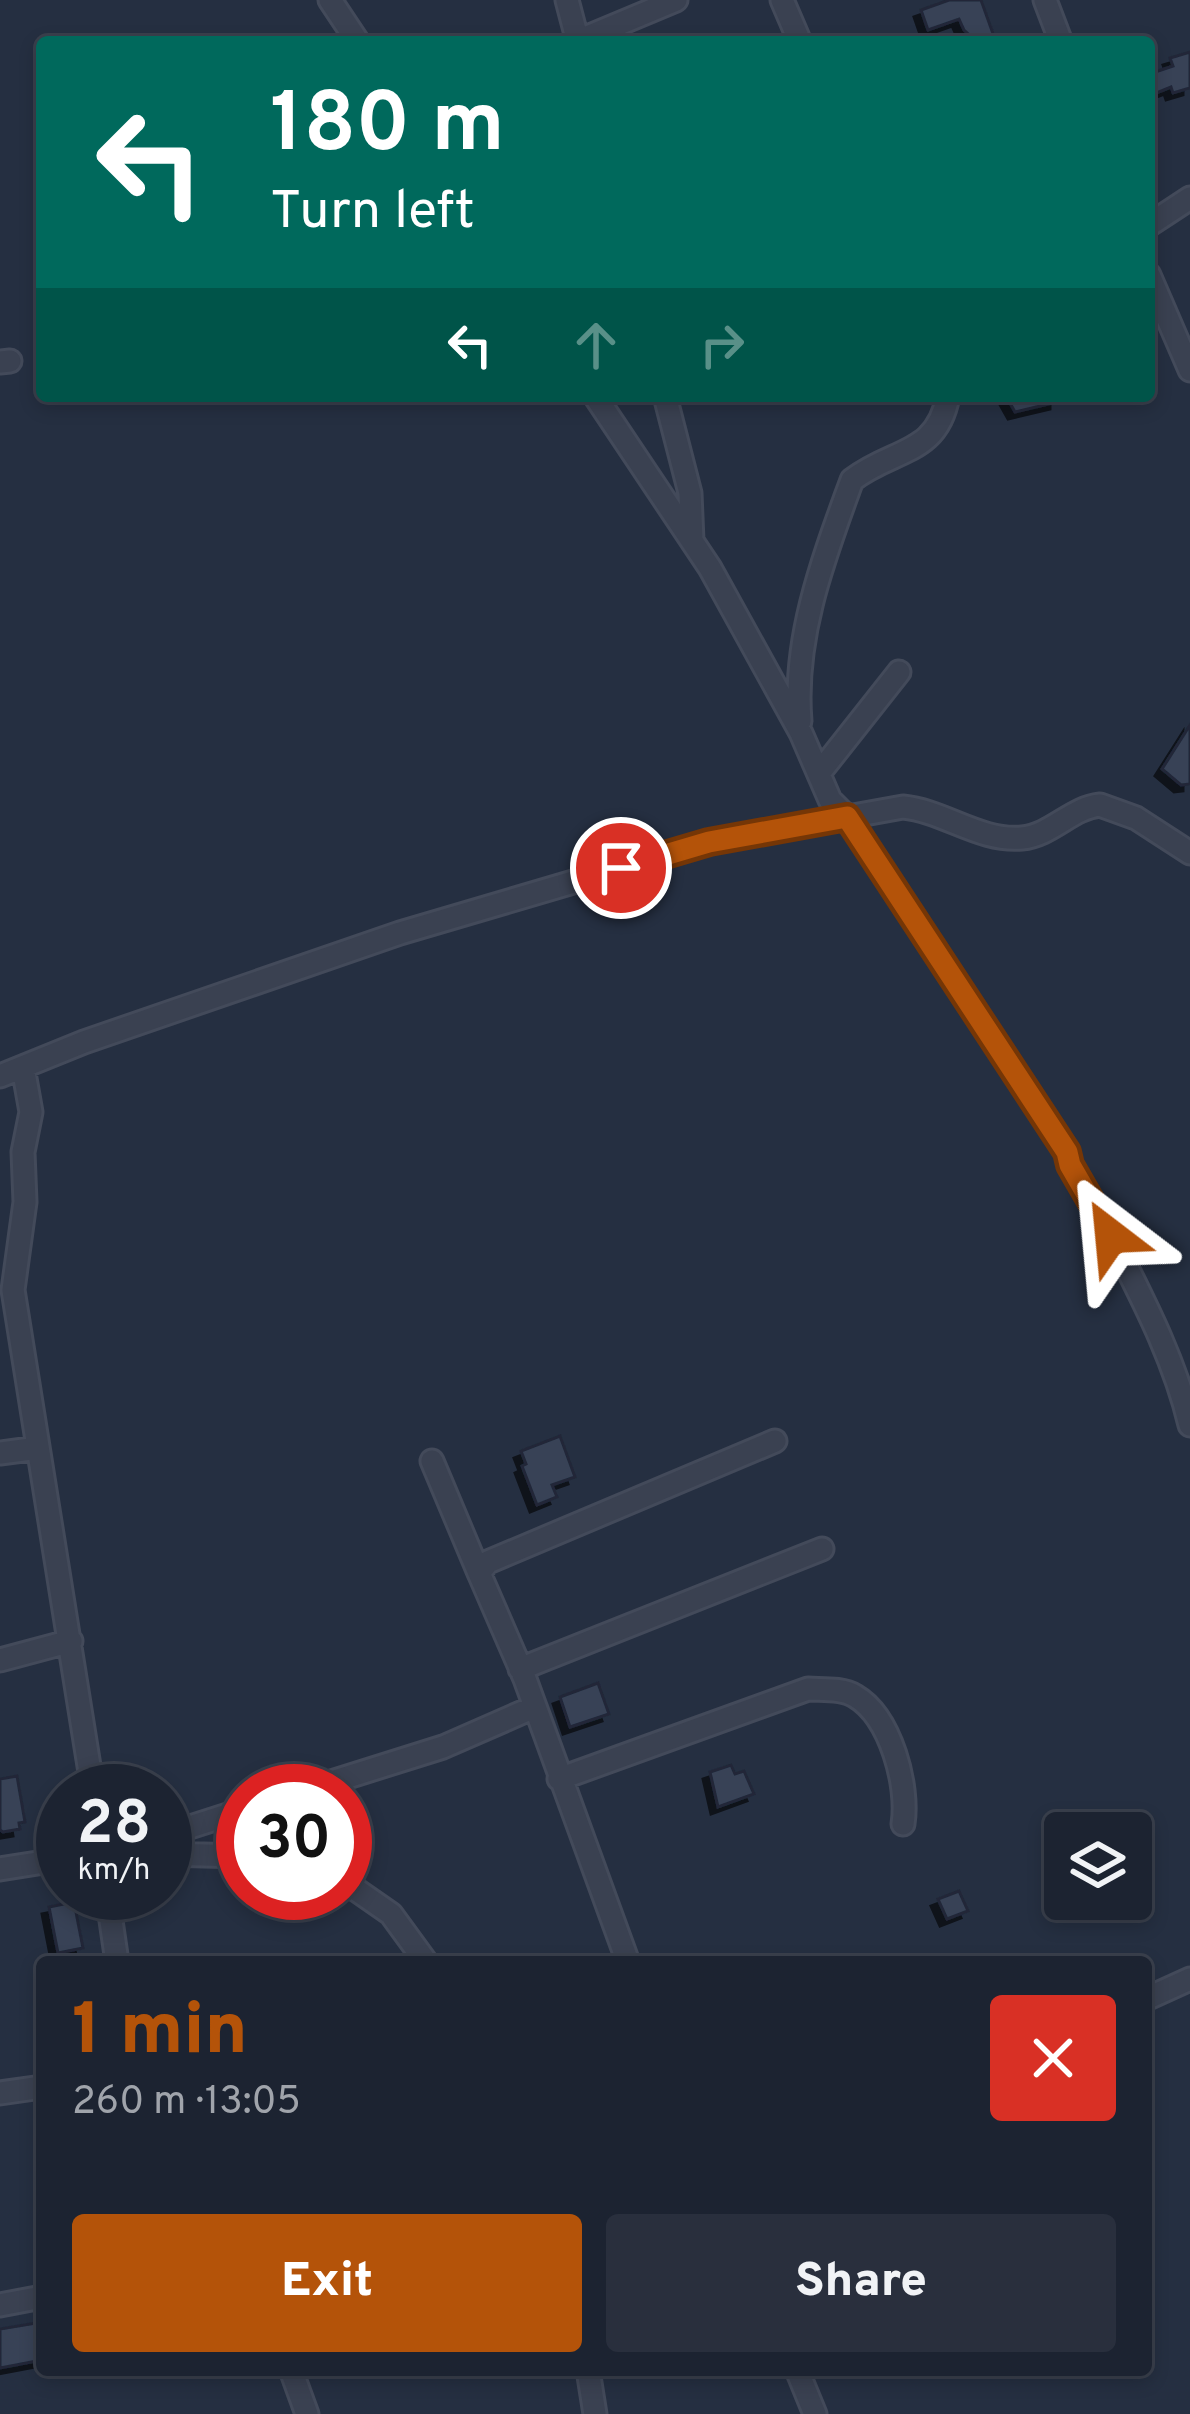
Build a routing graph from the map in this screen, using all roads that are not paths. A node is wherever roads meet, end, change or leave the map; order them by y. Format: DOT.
graph roads {
  1 [pos="330,0"];
  2 [pos="567,0"];
  3 [pos="676,0"];
  4 [pos="782,0"];
  5 [pos="1045,0"];
  6 [pos="354,36"];
  7 [pos="577,36"];
  8 [pos="590,36"];
  9 [pos="797,36"];
  10 [pos="1059,36"];
  11 [pos="1190,198"];
  12 [pos="1155,221"];
  13 [pos="1155,289"];
  14 [pos="1190,370"];
  15 [pos="599,402"];
  16 [pos="666,402"];
  17 [pos="946,402"];
  18 [pos="692,542"];
  19 [pos="899,672"];
  20 [pos="801,733"];
  21 [pos="820,772"];
  22 [pos="847,817"];
  23 [pos="1190,853"];
  24 [pos="23,1067"];
  25 [pos="0,1076"];
  26 [pos="9,1241"];
  27 [pos="1190,1425"];
  28 [pos="775,1441"];
  29 [pos="38,1448"];
  30 [pos="0,1453"];
  31 [pos="433,1461"];
  32 [pos="822,1549"];
  33 [pos="479,1573"];
  34 [pos="71,1642"];
  35 [pos="0,1660"];
  36 [pos="520,1669"];
  37 [pos="532,1708"];
  38 [pos="89,1764"];
  39 [pos="372,1769"];
  40 [pos="559,1779"];
  41 [pos="903,1825"];
  42 [pos="36,1863"];
  43 [pos="0,1869"];
  44 [pos="372,1901"];
  45 [pos="111,1920"];
  46 [pos="116,1956"];
  47 [pos="422,1956"];
  48 [pos="626,1956"];
  49 [pos="1190,1979"];
  50 [pos="1152,1996"];
  51 [pos="36,2087"];
  52 [pos="0,2093"];
  53 [pos="36,2297"];
  54 [pos="0,2305"];
  55 [pos="293,2376"];
  56 [pos="589,2376"];
  57 [pos="799,2376"];
  58 [pos="307,2414"];
  59 [pos="595,2414"];
  60 [pos="814,2414"];
  1 -- 6 [label="street"];
  2 -- 7 [label="street"];
  3 -- 8 [label="street"];
  4 -- 9 [label="street"];
  5 -- 10 [label="street"];
  11 -- 12 [label="street"];
  13 -- 14 [label="street"];
  15 -- 18 [label="street"];
  16 -- 18 [label="street"];
  17 -- 20 [label="street"];
  18 -- 20 [label="street"];
  19 -- 21 [label="street"];
  20 -- 21 [label="street"];
  21 -- 22 [label="street"];
  22 -- 23 [label="street"];
  22 -- 24 [label="street"];
  22 -- 27 [label="street"];
  24 -- 25 [label="street"];
  24 -- 26 [label="street"];
  26 -- 29 [label="street"];
  28 -- 33 [label="street"];
  29 -- 30 [label="street"];
  29 -- 34 [label="street"];
  31 -- 33 [label="street"];
  32 -- 36 [label="street"];
  33 -- 36 [label="street"];
  34 -- 35 [label="street"];
  34 -- 38 [label="street"];
  36 -- 37 [label="street"];
  37 -- 39 [label="street"];
  37 -- 40 [label="street"];
  40 -- 41 [label="street"];
  40 -- 48 [label="street"];
  42 -- 43 [label="street"];
  44 -- 47 [label="street"];
  45 -- 46 [label="street"];
  49 -- 50 [label="street"];
  51 -- 52 [label="street"];
  53 -- 54 [label="street"];
  55 -- 58 [label="street"];
  56 -- 59 [label="street"];
  57 -- 60 [label="street"];
}
